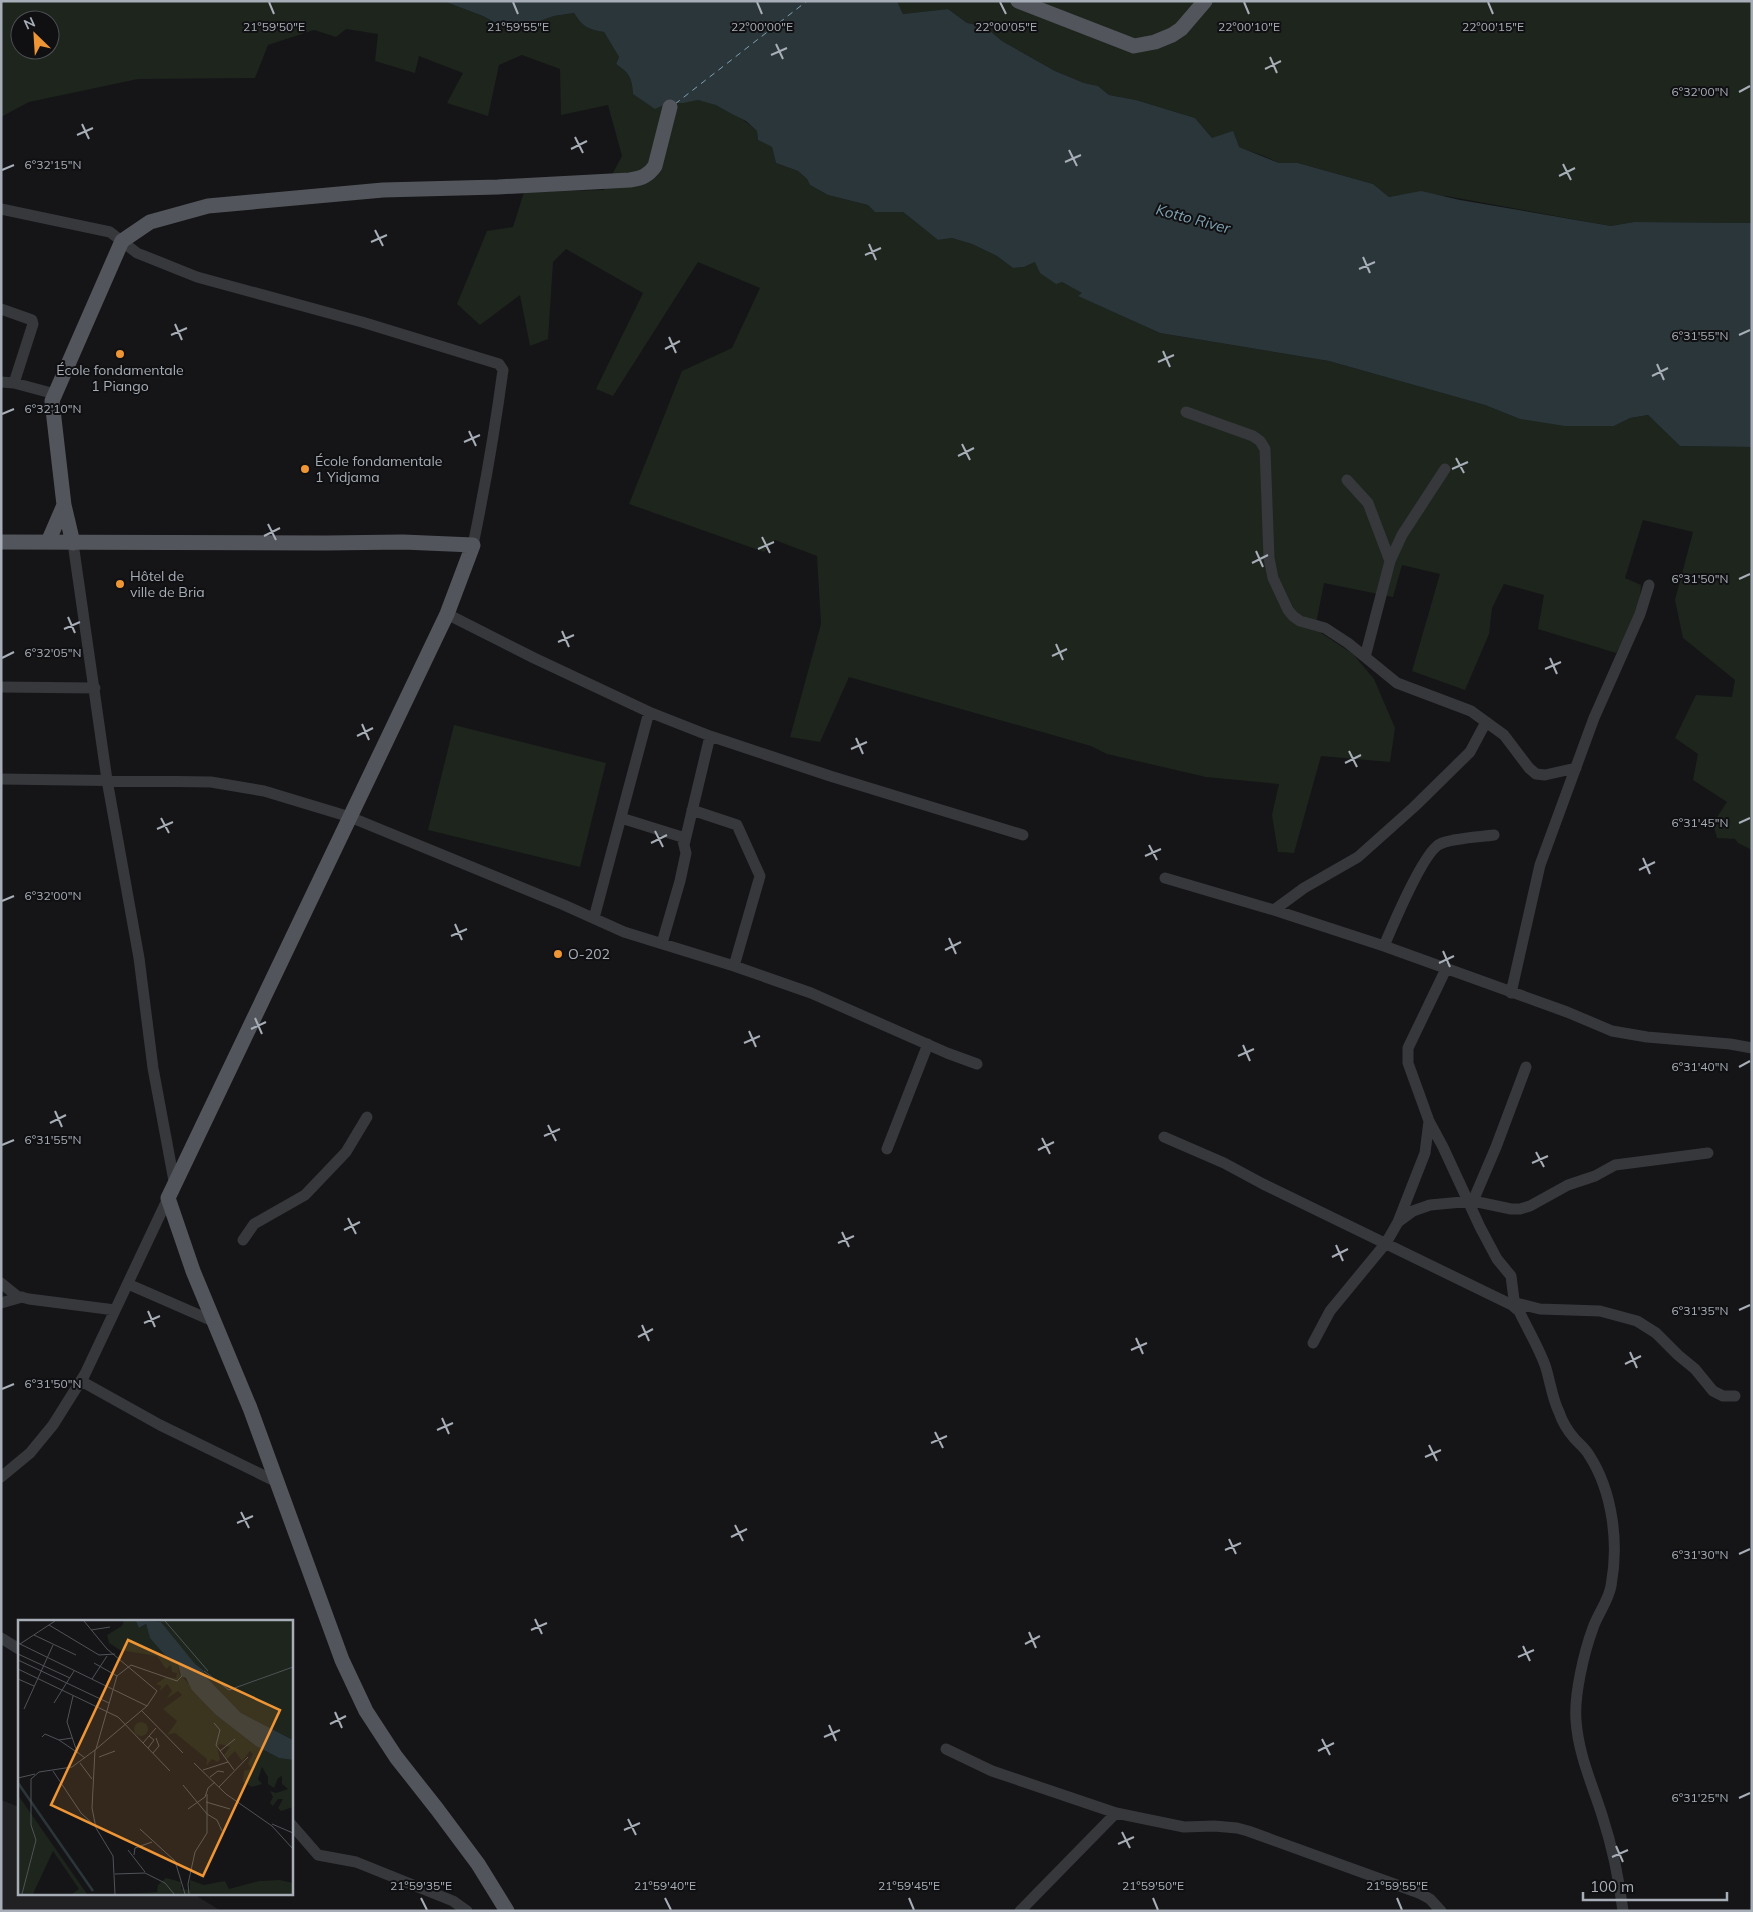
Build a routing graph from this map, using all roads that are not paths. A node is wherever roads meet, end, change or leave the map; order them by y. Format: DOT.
graph roads {
  1 [pos="1018,1"];
  2 [pos="1205,1"];
  3 [pos="670,107"];
  4 [pos="1,209"];
  5 [pos="122,241"];
  6 [pos="1,309"];
  7 [pos="1,382"];
  8 [pos="14,383"];
  9 [pos="55,394"];
  10 [pos="1186,412"];
  11 [pos="1445,470"];
  12 [pos="1347,480"];
  13 [pos="64,505"];
  14 [pos="1,542"];
  15 [pos="48,542"];
  16 [pos="73,543"];
  17 [pos="473,545"];
  18 [pos="1390,561"];
  19 [pos="1650,585"];
  20 [pos="447,614"];
  21 [pos="1365,658"];
  22 [pos="1,687"];
  23 [pos="94,688"];
  24 [pos="649,712"];
  25 [pos="1486,722"];
  26 [pos="710,736"];
  27 [pos="1576,768"];
  28 [pos="1,779"];
  29 [pos="107,780"];
  30 [pos="692,810"];
  31 [pos="350,817"];
  32 [pos="621,818"];
  33 [pos="1494,835"];
  34 [pos="1023,836"];
  35 [pos="684,845"];
  36 [pos="1165,878"];
  37 [pos="1274,910"];
  38 [pos="594,918"];
  39 [pos="662,943"];
  40 [pos="1384,946"];
  41 [pos="734,966"];
  42 [pos="1446,969"];
  43 [pos="1511,993"];
  44 [pos="928,1044"];
  45 [pos="1752,1048"];
  46 [pos="977,1064"];
  47 [pos="1526,1067"];
  48 [pos="367,1117"];
  49 [pos="1429,1121"];
  50 [pos="1164,1137"];
  51 [pos="887,1149"];
  52 [pos="1708,1153"];
  53 [pos="174,1181"];
  54 [pos="168,1198"];
  55 [pos="1470,1201"];
  56 [pos="1398,1222"];
  57 [pos="243,1240"];
  58 [pos="1386,1243"];
  59 [pos="1,1283"];
  60 [pos="128,1284"];
  61 [pos="22,1297"];
  62 [pos="1,1303"];
  63 [pos="1515,1305"];
  64 [pos="115,1310"];
  65 [pos="215,1322"];
  66 [pos="1313,1343"];
  67 [pos="81,1381"];
  68 [pos="1734,1396"];
  69 [pos="1,1477"];
  70 [pos="276,1481"];
  71 [pos="1,1638"];
  72 [pos="18,1648"];
  73 [pos="946,1749"];
  74 [pos="1116,1813"];
  75 [pos="292,1825"];
  76 [pos="468,1911"];
  77 [pos="507,1911"];
  78 [pos="1020,1911"];
  79 [pos="1441,1911"];
  80 [pos="1623,1911"];
  1 -- 2 [label="main road"];
  3 -- 5 [label="main road"];
  4 -- 5 [label="street"];
  5 -- 9 [label="main road"];
  5 -- 17 [label="street"];
  6 -- 8 [label="street"];
  7 -- 8 [label="street"];
  8 -- 9 [label="street"];
  9 -- 13 [label="main road"];
  10 -- 21 [label="street"];
  11 -- 18 [label="street"];
  12 -- 18 [label="street"];
  13 -- 15 [label="main road"];
  13 -- 16 [label="main road"];
  14 -- 15 [label="main road"];
  15 -- 16 [label="main road"];
  16 -- 17 [label="main road"];
  16 -- 23 [label="street"];
  17 -- 20 [label="main road"];
  18 -- 21 [label="street"];
  19 -- 27 [label="street"];
  20 -- 24 [label="street"];
  20 -- 31 [label="main road"];
  21 -- 25 [label="street"];
  22 -- 23 [label="street"];
  23 -- 29 [label="street"];
  24 -- 26 [label="street"];
  24 -- 32 [label="street"];
  25 -- 27 [label="street"];
  25 -- 37 [label="street"];
  26 -- 30 [label="street"];
  26 -- 34 [label="street"];
  27 -- 43 [label="street"];
  28 -- 29 [label="street"];
  29 -- 31 [label="street"];
  29 -- 53 [label="street"];
  30 -- 35 [label="street"];
  30 -- 41 [label="street"];
  31 -- 38 [label="street"];
  31 -- 53 [label="main road"];
  32 -- 35 [label="street"];
  32 -- 38 [label="street"];
  33 -- 40 [label="street"];
  35 -- 39 [label="street"];
  36 -- 37 [label="street"];
  37 -- 40 [label="street"];
  38 -- 39 [label="street"];
  39 -- 41 [label="street"];
  40 -- 42 [label="street"];
  41 -- 44 [label="street"];
  42 -- 43 [label="street"];
  42 -- 49 [label="street"];
  43 -- 45 [label="street"];
  44 -- 46 [label="street"];
  44 -- 51 [label="street"];
  47 -- 55 [label="street"];
  48 -- 57 [label="street"];
  49 -- 55 [label="street"];
  49 -- 56 [label="street"];
  50 -- 58 [label="street"];
  52 -- 55 [label="street"];
  53 -- 54 [label="main road"];
  54 -- 60 [label="street"];
  54 -- 65 [label="main road"];
  55 -- 56 [label="street"];
  55 -- 63 [label="street"];
  56 -- 58 [label="street"];
  58 -- 63 [label="street"];
  58 -- 66 [label="street"];
  59 -- 61 [label="street"];
  60 -- 64 [label="street"];
  60 -- 65 [label="street"];
  61 -- 62 [label="street"];
  61 -- 64 [label="street"];
  63 -- 68 [label="street"];
  63 -- 80 [label="street"];
  64 -- 67 [label="street"];
  65 -- 70 [label="main road"];
  67 -- 69 [label="street"];
  67 -- 70 [label="street"];
  70 -- 77 [label="main road"];
  71 -- 72 [label="street"];
  73 -- 74 [label="street"];
  74 -- 78 [label="street"];
  74 -- 79 [label="street"];
  75 -- 76 [label="street"];
}
